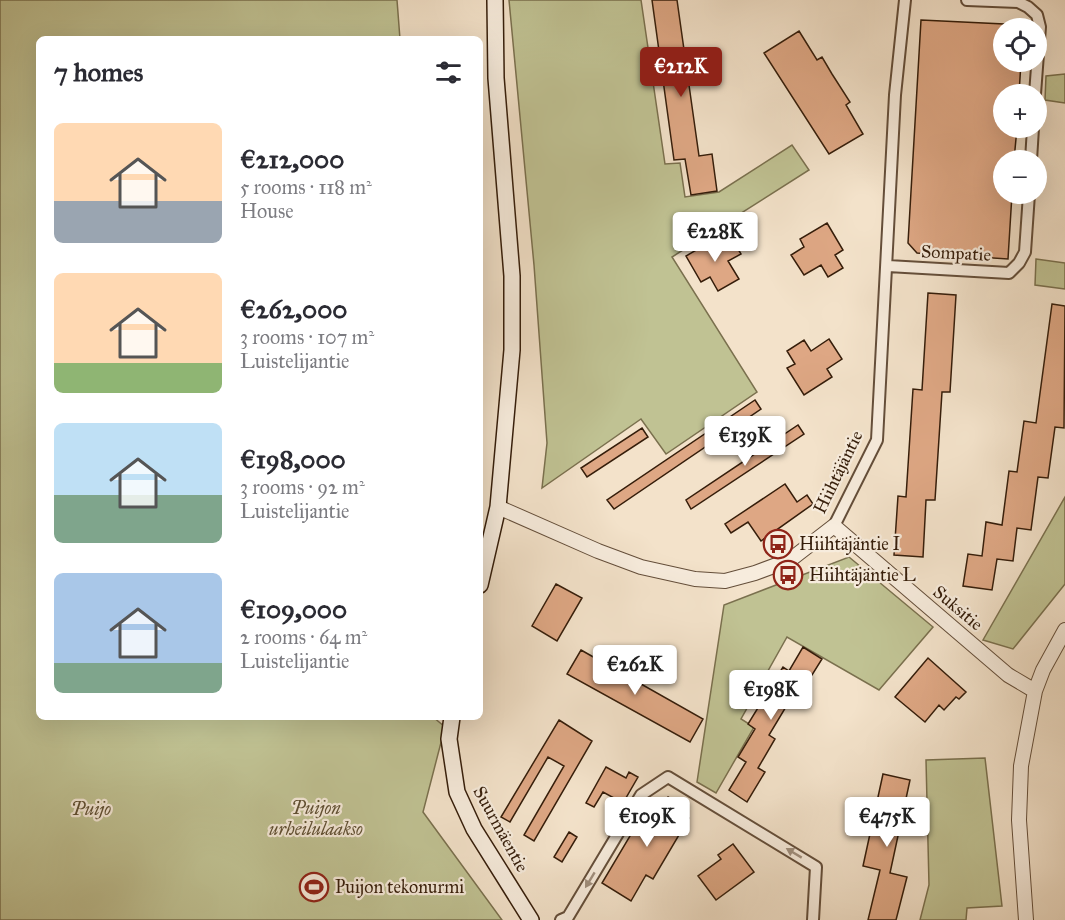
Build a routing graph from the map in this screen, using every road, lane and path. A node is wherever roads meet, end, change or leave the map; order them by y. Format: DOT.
graph roads {
  1 [pos="495,0"];
  2 [pos="905,0"];
  3 [pos="967,0"];
  4 [pos="1036,84"];
  5 [pos="1028,204"];
  6 [pos="888,266"];
  7 [pos="498,507"];
  8 [pos="834,526"];
  9 [pos="483,572"];
  10 [pos="1065,630"];
  11 [pos="1035,691"];
  12 [pos="452,720"];
  13 [pos="566,919"];
  14 [pos="531,920"];
  15 [pos="813,920"];
  16 [pos="1026,920"];
  1 -- 7 [label="main road"];
  2 -- 6 [label="street, Hiihtäjäntie"];
  3 -- 4 [label="street"];
  5 -- 6 [label="street, Sompatie"];
  6 -- 8 [label="street, Hiihtäjäntie"];
  7 -- 8 [label="street, Hiihtäjäntie"];
  7 -- 9 [label="main road"];
  8 -- 11 [label="street, Suksitie"];
  10 -- 11 [label="street"];
  11 -- 16 [label="street"];
  12 -- 14 [label="main road, Suurmäentie"];
  15 -- 13 [label="street, one-way"];
}
